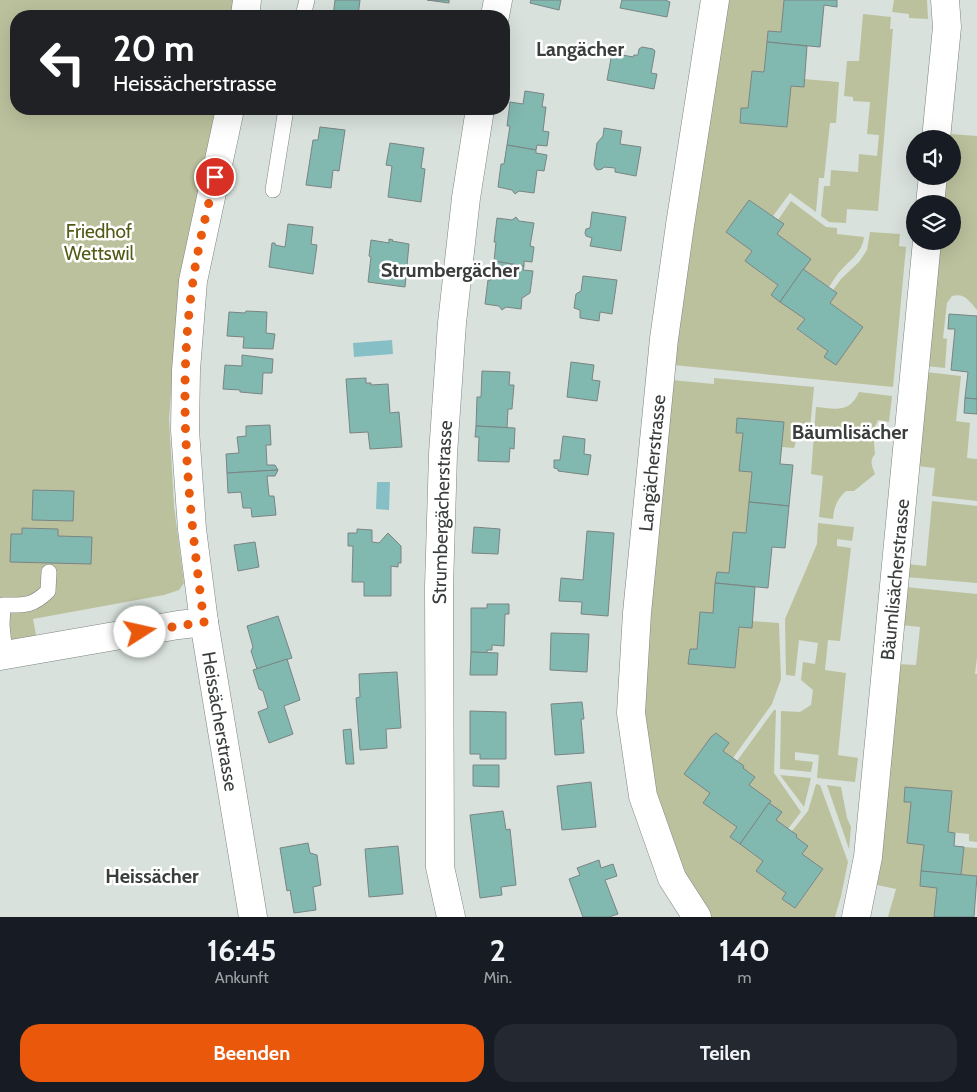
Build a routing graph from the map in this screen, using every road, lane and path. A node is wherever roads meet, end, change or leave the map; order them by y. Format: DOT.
graph roads {
  1 [pos="715,0"];
  2 [pos="945,0"];
  3 [pos="229,115"];
  4 [pos="285,115"];
  5 [pos="479,115"];
  6 [pos="937,130"];
  7 [pos="273,190"];
  8 [pos="926,250"];
  9 [pos="49,572"];
  10 [pos="204,622"];
  11 [pos="3,655"];
  12 [pos="253,917"];
  13 [pos="451,917"];
  14 [pos="697,917"];
  15 [pos="856,917"];
  1 -- 14 [label="street, Langächerstrasse"];
  2 -- 6 [label="street"];
  3 -- 10 [label="street, Heissächerstrasse"];
  4 -- 7 [label="lane"];
  5 -- 13 [label="street, Strumbergächerstrasse"];
  8 -- 15 [label="street, Bäumlisächerstrasse"];
  9 -- 11 [label="lane"];
  10 -- 11 [label="street"];
  10 -- 12 [label="street, Heissächerstrasse"];
}
